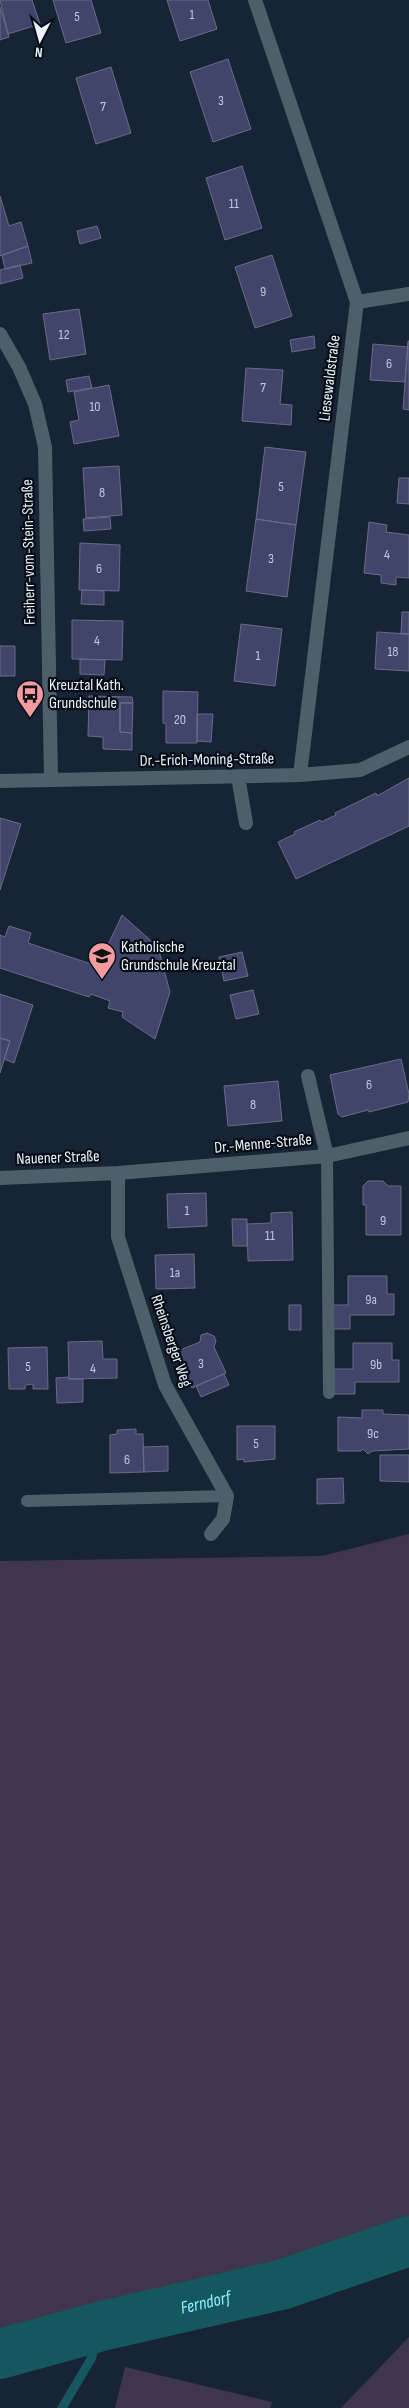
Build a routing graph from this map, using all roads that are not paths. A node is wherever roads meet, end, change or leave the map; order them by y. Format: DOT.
graph roads {
  1 [pos="255,0"];
  2 [pos="409,294"];
  3 [pos="357,302"];
  4 [pos="0,334"];
  5 [pos="409,747"];
  6 [pos="300,775"];
  7 [pos="238,777"];
  8 [pos="51,779"];
  9 [pos="0,781"];
  10 [pos="246,823"];
  11 [pos="308,1076"];
  12 [pos="409,1138"];
  13 [pos="327,1156"];
  14 [pos="118,1173"];
  15 [pos="0,1178"];
  16 [pos="329,1393"];
  17 [pos="227,1496"];
  18 [pos="27,1501"];
  19 [pos="211,1534"];
  1 -- 3 [label="street, Liesewaldstraße"];
  2 -- 3 [label="street"];
  3 -- 6 [label="street, Liesewaldstraße"];
  4 -- 8 [label="street, Freiherr-vom-Stein-Straße"];
  5 -- 6 [label="street, Dr.-Erich-Moning-Straße"];
  6 -- 7 [label="street, Dr.-Erich-Moning-Straße"];
  7 -- 8 [label="street, Dr.-Erich-Moning-Straße"];
  7 -- 10 [label="street"];
  8 -- 9 [label="street, Dr.-Erich-Moning-Straße"];
  11 -- 13 [label="street"];
  12 -- 13 [label="street, Dr.-Menne-Straße"];
  13 -- 14 [label="street, Dr.-Menne-Straße"];
  13 -- 16 [label="lane"];
  14 -- 15 [label="street, Nauener Straße"];
  14 -- 17 [label="street, Rheinsberger Weg"];
  17 -- 18 [label="lane"];
  17 -- 19 [label="street"];
}
